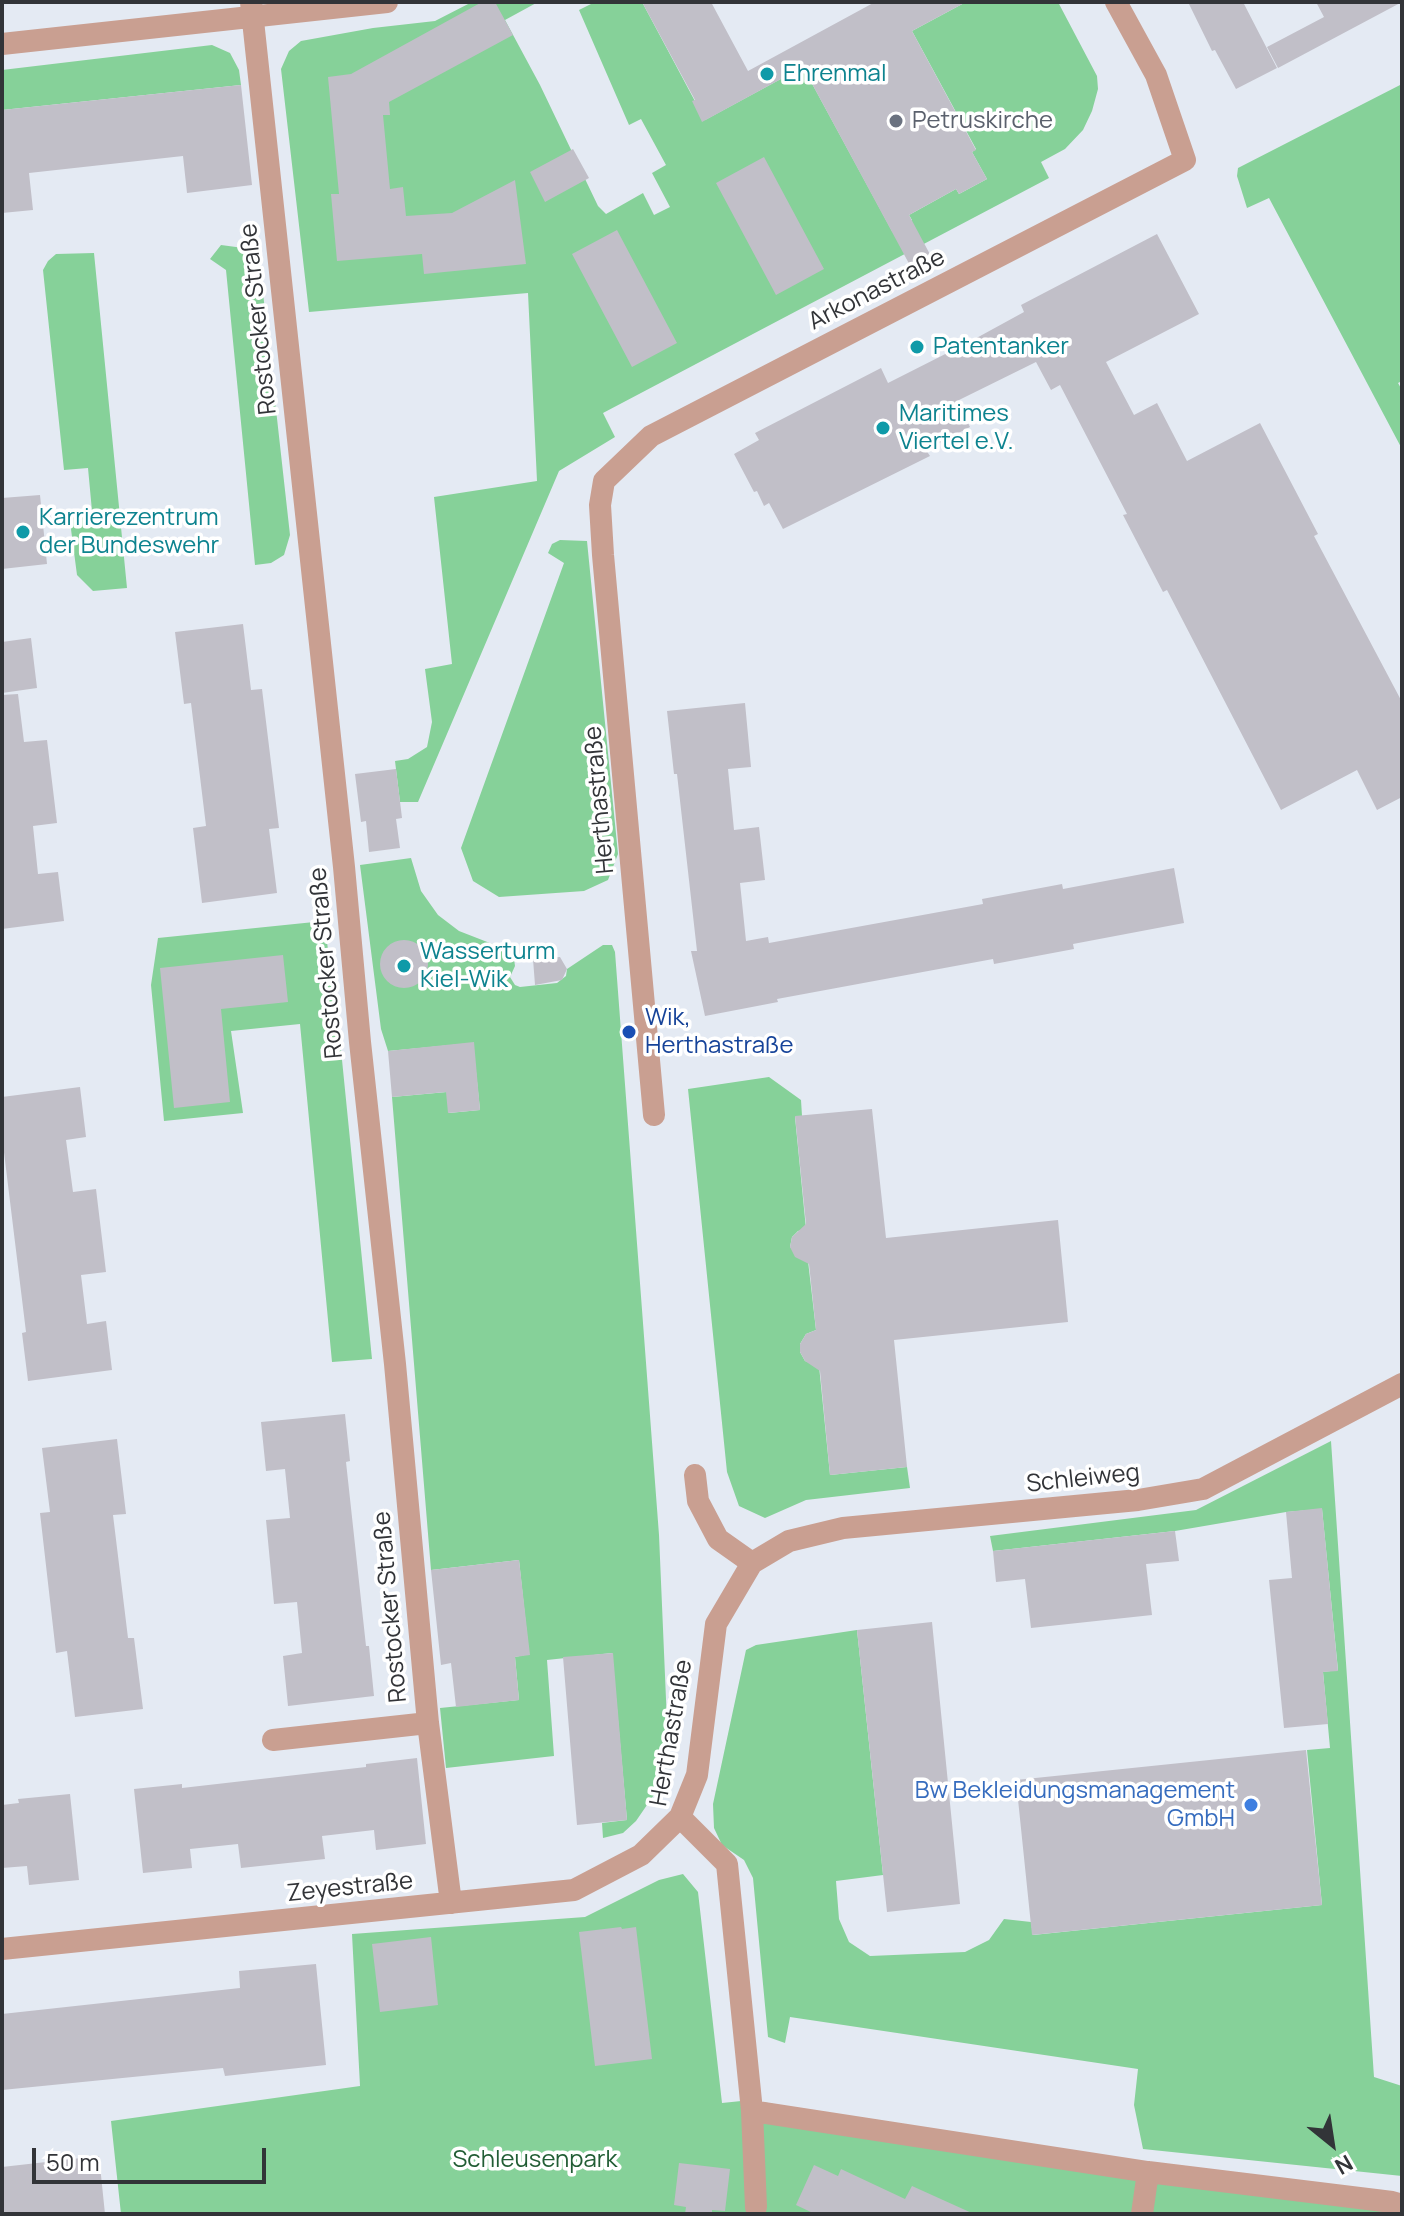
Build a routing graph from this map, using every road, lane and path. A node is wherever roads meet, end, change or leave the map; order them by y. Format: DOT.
graph roads {
  1 [pos="387,2"];
  2 [pos="1116,2"];
  3 [pos="252,10"];
  4 [pos="2,44"];
  5 [pos="604,481"];
  6 [pos="654,1115"];
  7 [pos="1402,1384"];
  8 [pos="695,1475"];
  9 [pos="752,1563"];
  10 [pos="428,1723"];
  11 [pos="273,1740"];
  12 [pos="680,1817"];
  13 [pos="451,1903"];
  14 [pos="2,1949"];
  15 [pos="752,2111"];
  16 [pos="1148,2172"];
  17 [pos="1402,2205"];
  18 [pos="756,2207"];
  19 [pos="1142,2214"];
  1 -- 3 [label="street"];
  2 -- 5 [label="street, Arkonastraße"];
  3 -- 4 [label="street"];
  3 -- 10 [label="street, Rostocker Straße"];
  5 -- 6 [label="street, Herthastraße"];
  7 -- 9 [label="street, Schleiweg"];
  8 -- 9 [label="street"];
  9 -- 12 [label="street, Herthastraße"];
  10 -- 11 [label="street"];
  10 -- 13 [label="street, Rostocker Straße"];
  12 -- 13 [label="street, Zeyestraße"];
  12 -- 15 [label="street, Herthastraße"];
  13 -- 14 [label="street, Zeyestraße"];
  15 -- 16 [label="street"];
  15 -- 18 [label="street, Herthastraße"];
  16 -- 17 [label="street"];
  16 -- 19 [label="street"];
}
